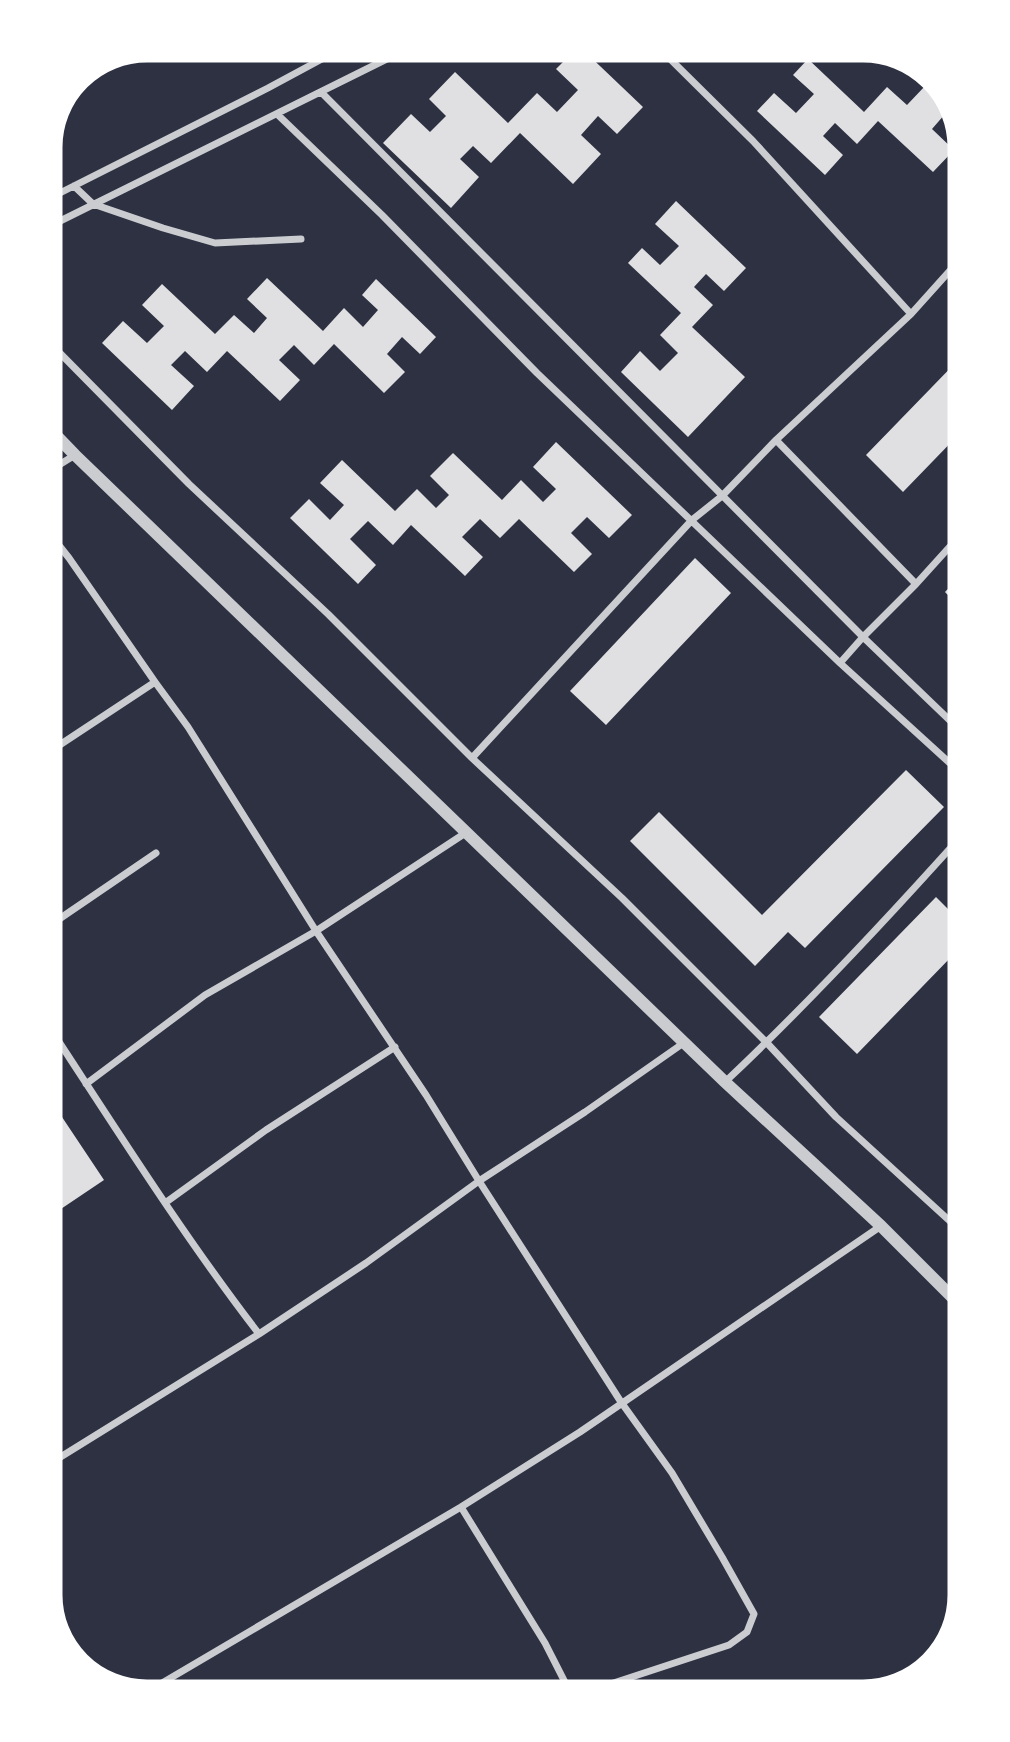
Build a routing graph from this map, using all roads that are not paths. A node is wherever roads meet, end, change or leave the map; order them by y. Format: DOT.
graph roads {
  1 [pos="324,58"];
  2 [pos="389,58"];
  3 [pos="669,58"];
  4 [pos="321,92"];
  5 [pos="277,114"];
  6 [pos="74,186"];
  7 [pos="58,194"];
  8 [pos="93,204"];
  9 [pos="58,222"];
  10 [pos="301,239"];
  11 [pos="952,268"];
  12 [pos="911,314"];
  13 [pos="58,351"];
  14 [pos="58,437"];
  15 [pos="776,440"];
  16 [pos="75,455"];
  17 [pos="58,466"];
  18 [pos="722,496"];
  19 [pos="692,520"];
  20 [pos="58,544"];
  21 [pos="952,544"];
  22 [pos="916,584"];
  23 [pos="863,637"];
  24 [pos="840,663"];
  25 [pos="155,682"];
  26 [pos="952,722"];
  27 [pos="58,746"];
  28 [pos="472,758"];
  29 [pos="952,765"];
  30 [pos="467,832"];
  31 [pos="952,847"];
  32 [pos="156,853"];
  33 [pos="58,920"];
  34 [pos="316,931"];
  35 [pos="58,1041"];
  36 [pos="685,1042"];
  37 [pos="767,1042"];
  38 [pos="395,1047"];
  39 [pos="725,1082"];
  40 [pos="86,1084"];
  41 [pos="479,1181"];
  42 [pos="165,1203"];
  43 [pos="952,1223"];
  44 [pos="881,1226"];
  45 [pos="952,1297"];
  46 [pos="259,1334"];
  47 [pos="621,1402"];
  48 [pos="58,1459"];
  49 [pos="461,1507"];
  50 [pos="159,1684"];
  51 [pos="567,1684"];
  52 [pos="610,1684"];
  1 -- 6 [label="street"];
  2 -- 4 [label="street"];
  3 -- 12 [label="street"];
  4 -- 5 [label="street"];
  4 -- 18 [label="street"];
  5 -- 8 [label="street"];
  5 -- 19 [label="street"];
  6 -- 7 [label="street"];
  6 -- 8 [label="street"];
  8 -- 9 [label="street"];
  8 -- 10 [label="street"];
  11 -- 12 [label="street"];
  12 -- 15 [label="street"];
  13 -- 28 [label="street"];
  14 -- 16 [label="street"];
  15 -- 18 [label="street"];
  15 -- 22 [label="street"];
  16 -- 17 [label="street"];
  16 -- 30 [label="street"];
  18 -- 19 [label="street"];
  18 -- 23 [label="street"];
  19 -- 24 [label="street"];
  19 -- 28 [label="street"];
  20 -- 25 [label="street"];
  21 -- 22 [label="street"];
  22 -- 23 [label="street"];
  23 -- 24 [label="street"];
  23 -- 26 [label="street"];
  24 -- 29 [label="street"];
  25 -- 27 [label="street"];
  25 -- 34 [label="street"];
  28 -- 37 [label="street"];
  30 -- 34 [label="street"];
  30 -- 36 [label="street"];
  31 -- 37 [label="street"];
  32 -- 33 [label="street"];
  34 -- 38 [label="street"];
  34 -- 40 [label="street"];
  35 -- 40 [label="street"];
  36 -- 39 [label="street"];
  36 -- 41 [label="street"];
  37 -- 39 [label="street"];
  37 -- 43 [label="street"];
  38 -- 41 [label="street"];
  38 -- 42 [label="street"];
  39 -- 44 [label="street"];
  40 -- 42 [label="street"];
  41 -- 46 [label="street"];
  41 -- 47 [label="street"];
  42 -- 46 [label="street"];
  44 -- 45 [label="street"];
  44 -- 47 [label="street"];
  46 -- 48 [label="street"];
  47 -- 49 [label="street"];
  47 -- 52 [label="street"];
  49 -- 50 [label="street"];
  49 -- 51 [label="street"];
}
